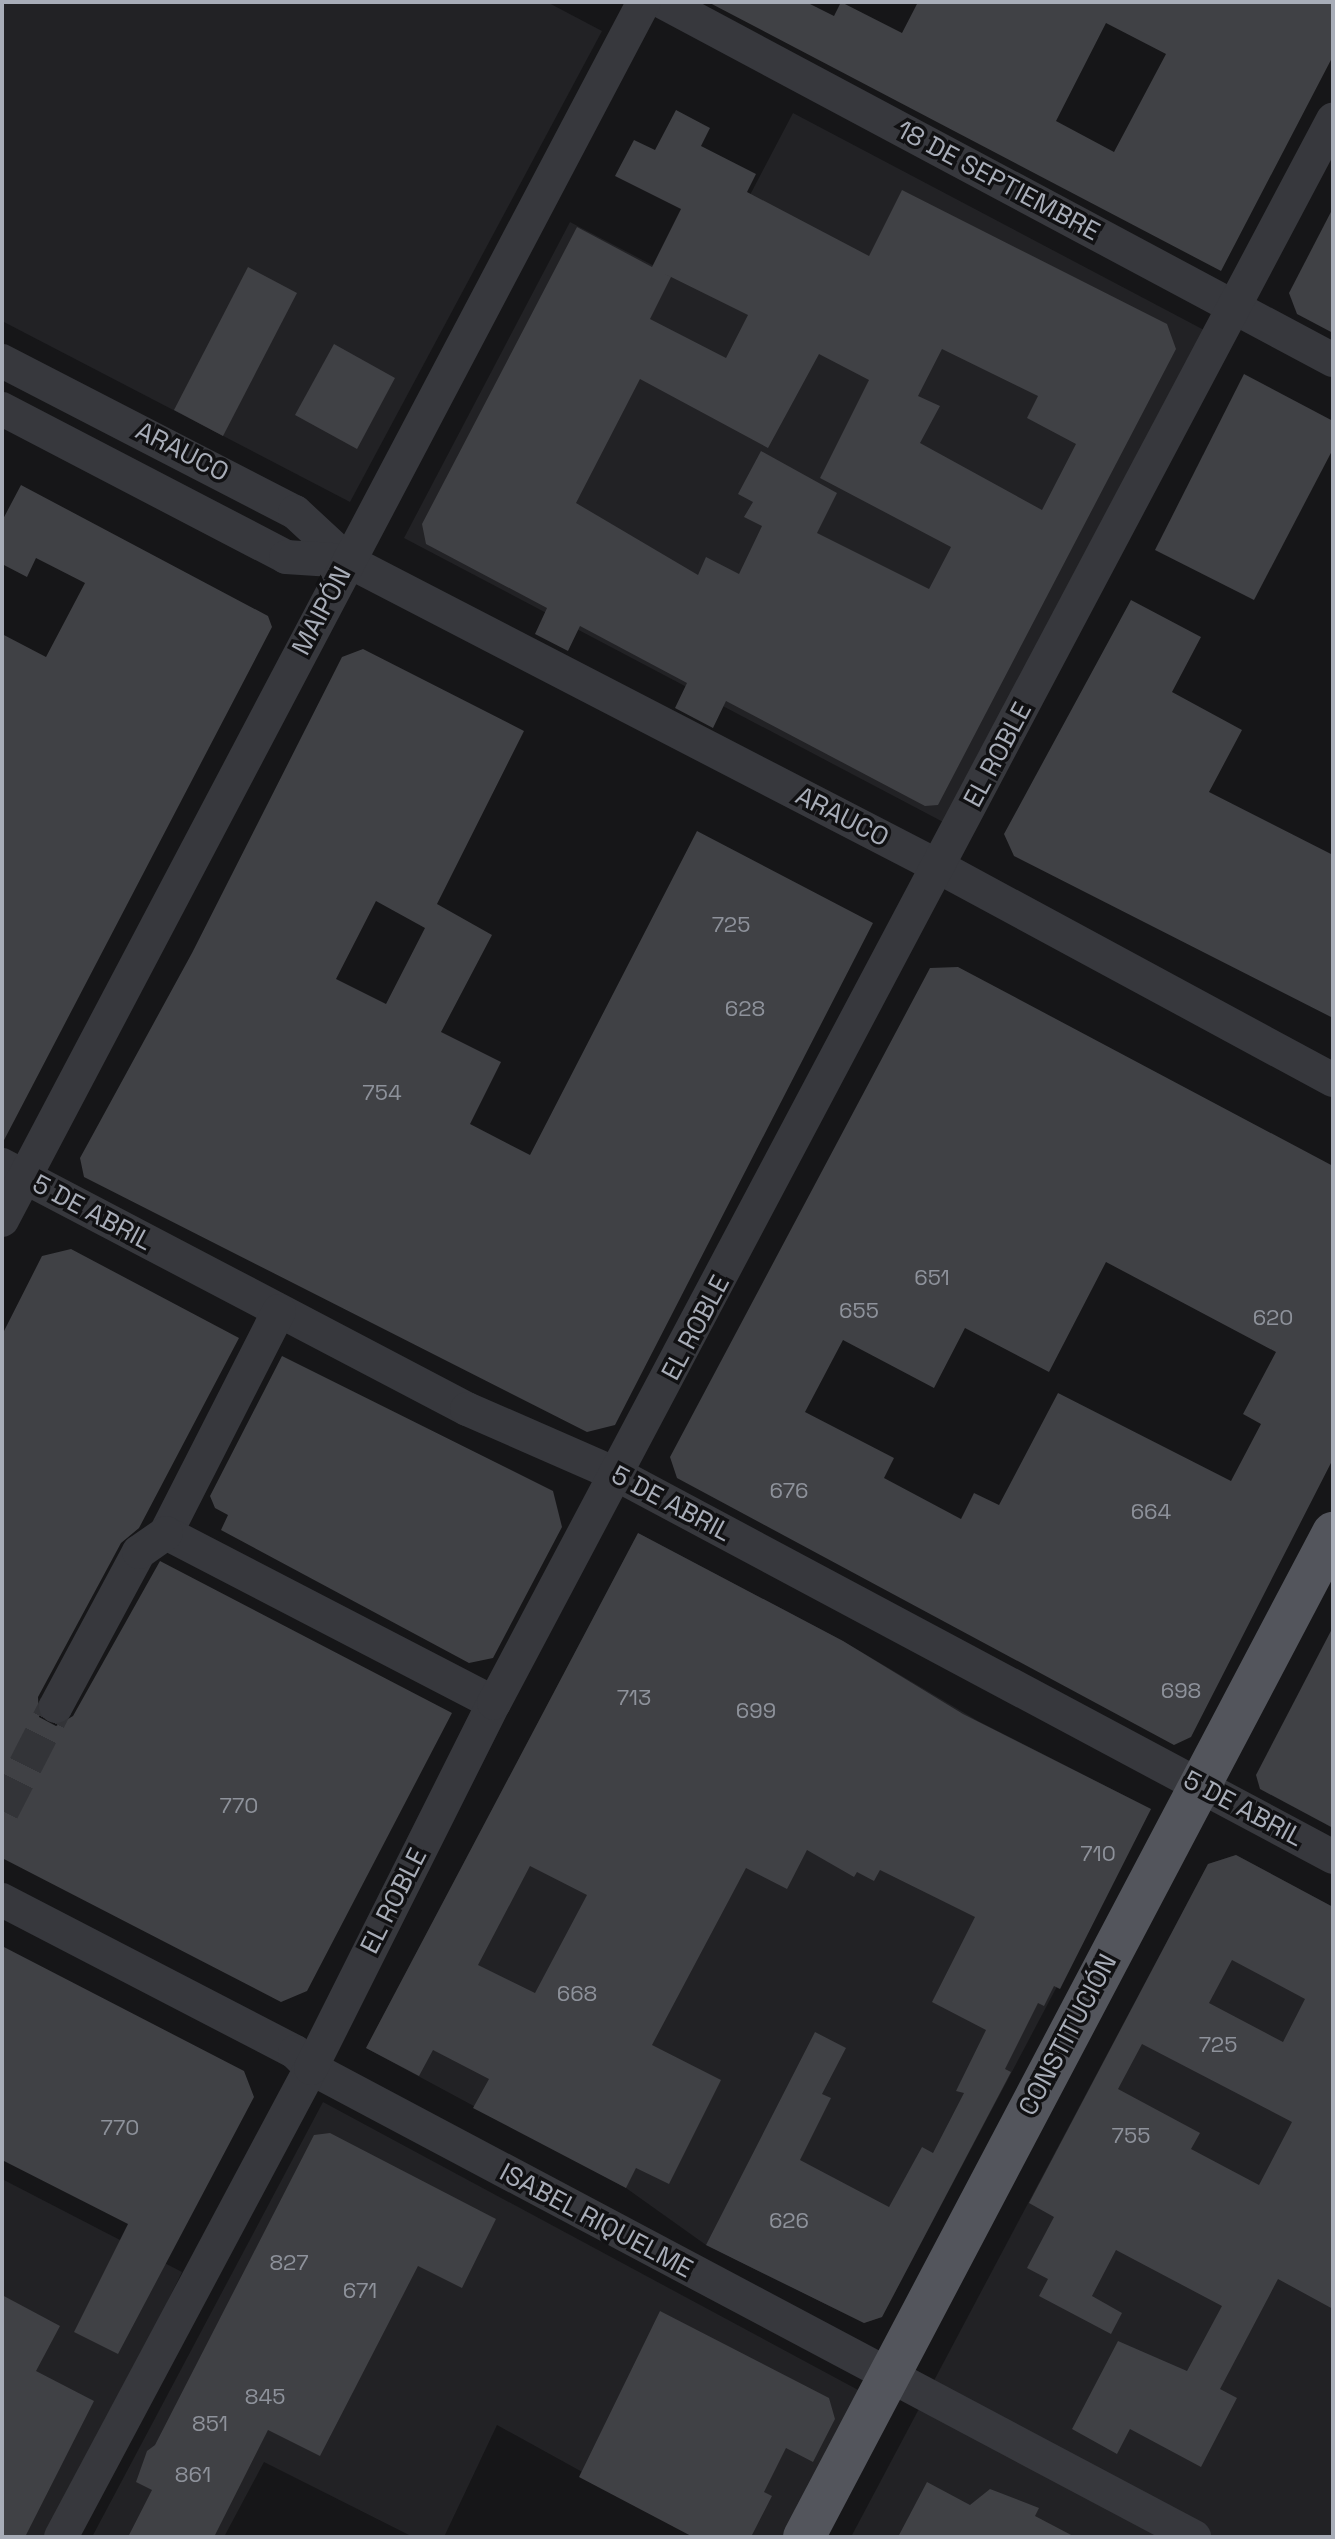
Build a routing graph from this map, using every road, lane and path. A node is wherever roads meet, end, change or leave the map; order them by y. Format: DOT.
graph roads {
  1 [pos="644,2"];
  2 [pos="663,2"];
  3 [pos="1333,120"];
  4 [pos="1234,307"];
  5 [pos="1333,360"];
  6 [pos="2,361"];
  7 [pos="2,409"];
  8 [pos="348,561"];
  9 [pos="939,867"];
  10 [pos="1333,1080"];
  11 [pos="13,1171"];
  12 [pos="2,1220"];
  13 [pos="279,1311"];
  14 [pos="618,1475"];
  15 [pos="166,1533"];
  16 [pos="1333,1533"];
  17 [pos="494,1703"];
  18 [pos="56,1706"];
  19 [pos="1199,1785"];
  20 [pos="1333,1857"];
  21 [pos="2,1900"];
  22 [pos="311,2068"];
  23 [pos="889,2378"];
  24 [pos="61,2537"];
  25 [pos="804,2537"];
  26 [pos="1194,2537"];
  1 -- 8 [label="street, MAIPÓN"];
  2 -- 4 [label="street, 18 DE SEPTIEMBRE"];
  3 -- 4 [label="street, EL ROBLE"];
  4 -- 5 [label="street, 18 DE SEPTIEMBRE"];
  4 -- 9 [label="street, EL ROBLE"];
  6 -- 8 [label="street, ARAUCO"];
  7 -- 8 [label="street, ARAUCO"];
  8 -- 9 [label="street, ARAUCO"];
  8 -- 11 [label="street, MAIPÓN"];
  9 -- 10 [label="street, ARAUCO"];
  9 -- 14 [label="street, EL ROBLE"];
  11 -- 12 [label="street, MAIPÓN"];
  11 -- 13 [label="street, 5 DE ABRIL"];
  13 -- 14 [label="street, 5 DE ABRIL"];
  13 -- 15 [label="street"];
  14 -- 17 [label="street, EL ROBLE"];
  14 -- 19 [label="street, 5 DE ABRIL"];
  15 -- 17 [label="street"];
  15 -- 18 [label="street"];
  16 -- 19 [label="main road, CONSTITUCIÓN"];
  17 -- 22 [label="street, EL ROBLE"];
  19 -- 20 [label="street, 5 DE ABRIL"];
  19 -- 23 [label="main road, CONSTITUCIÓN"];
  21 -- 22 [label="street, ISABEL RIQUELME"];
  22 -- 23 [label="street, ISABEL RIQUELME"];
  22 -- 24 [label="street, EL ROBLE"];
  23 -- 25 [label="main road, CONSTITUCIÓN"];
  23 -- 26 [label="street, ISABEL RIQUELME"];
}
